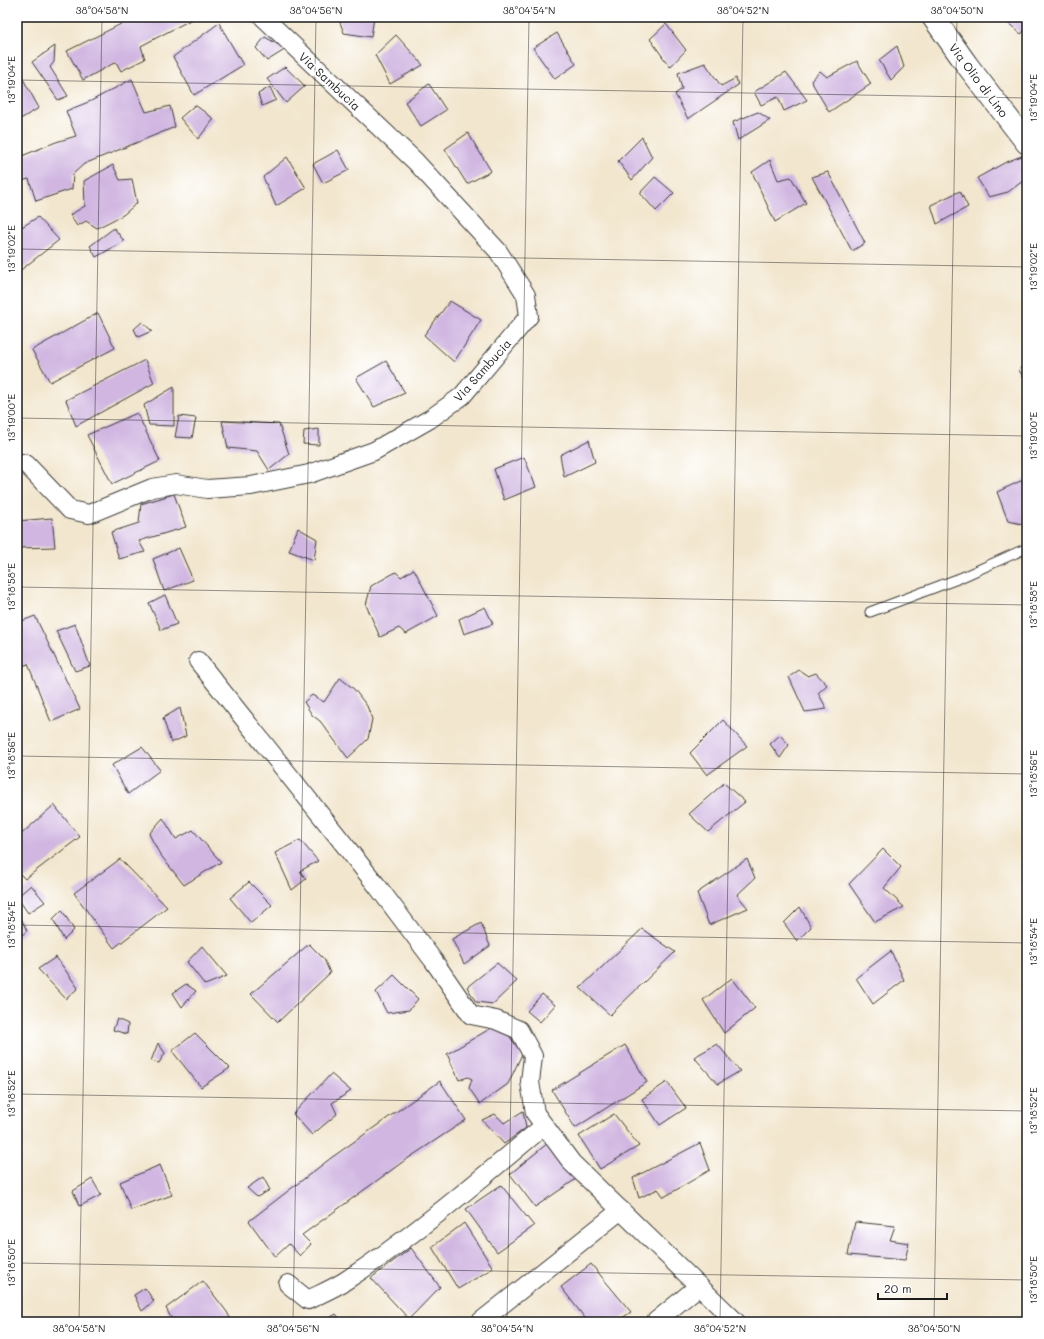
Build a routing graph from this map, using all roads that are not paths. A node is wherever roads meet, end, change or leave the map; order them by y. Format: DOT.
graph roads {
  1 [pos="263,17"];
  2 [pos="933,17"];
  3 [pos="1027,143"];
  4 [pos="17,462"];
  5 [pos="1027,548"];
  6 [pos="870,612"];
  7 [pos="198,661"];
  8 [pos="544,1126"];
  9 [pos="621,1210"];
  10 [pos="288,1284"];
  11 [pos="699,1286"];
  12 [pos="480,1322"];
  13 [pos="655,1322"];
  14 [pos="736,1322"];
  1 -- 4 [label="street, Via Sambucia"];
  2 -- 3 [label="street, Via Olio di Lino"];
  5 -- 6 [label="lane"];
  7 -- 8 [label="street"];
  8 -- 9 [label="street"];
  8 -- 10 [label="street"];
  9 -- 11 [label="street"];
  9 -- 12 [label="street"];
  11 -- 13 [label="street"];
  11 -- 14 [label="street"];
}
